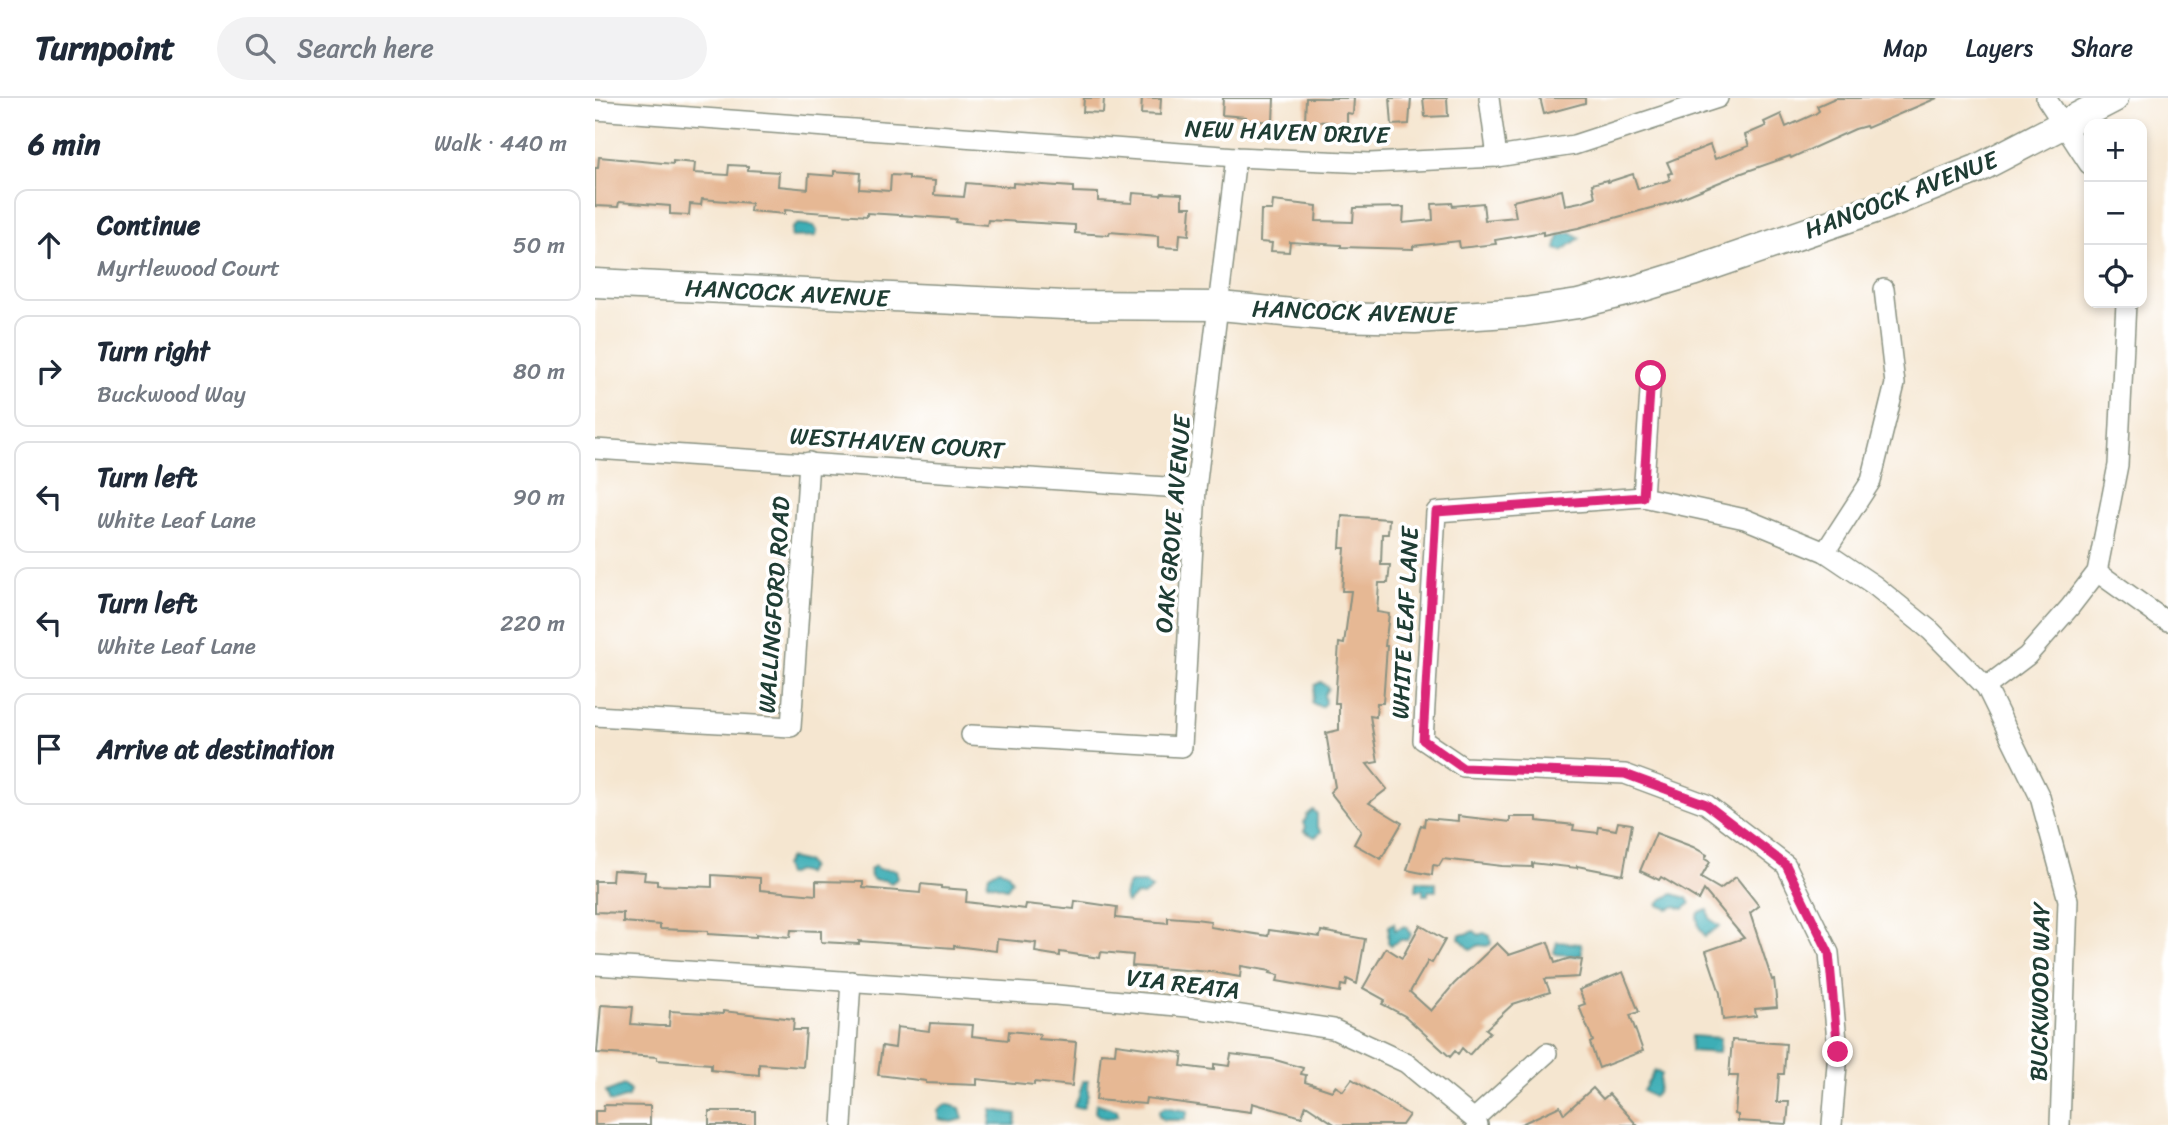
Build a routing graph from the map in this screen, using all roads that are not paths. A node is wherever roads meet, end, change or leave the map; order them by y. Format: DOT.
graph roads {
  1 [pos="1489,98"];
  2 [pos="1718,98"];
  3 [pos="2046,98"];
  4 [pos="2114,98"];
  5 [pos="671,107"];
  6 [pos="595,110"];
  7 [pos="2063,126"];
  8 [pos="1236,157"];
  9 [pos="1497,157"];
  10 [pos="2084,157"];
  11 [pos="595,283"];
  12 [pos="1884,289"];
  13 [pos="1220,306"];
  14 [pos="2126,308"];
  15 [pos="1651,376"];
  16 [pos="595,449"];
  17 [pos="809,461"];
  18 [pos="1196,489"];
  19 [pos="1643,497"];
  20 [pos="1436,512"];
  21 [pos="1825,552"];
  22 [pos="2097,572"];
  23 [pos="2168,621"];
  24 [pos="1986,687"];
  25 [pos="595,716"];
  26 [pos="971,735"];
  27 [pos="595,965"];
  28 [pos="851,981"];
  29 [pos="1547,1053"];
  30 [pos="1476,1122"];
  31 [pos="842,1125"];
  32 [pos="1832,1125"];
  33 [pos="2060,1125"];
  1 -- 9 [label="street"];
  2 -- 9 [label="street, NEW HAVEN DRIVE"];
  3 -- 7 [label="street"];
  4 -- 7 [label="main road, HANCOCK AVENUE"];
  5 -- 6 [label="street, NEW HAVEN DRIVE"];
  5 -- 8 [label="street, NEW HAVEN DRIVE"];
  7 -- 10 [label="street"];
  7 -- 13 [label="main road, HANCOCK AVENUE"];
  8 -- 9 [label="street, NEW HAVEN DRIVE"];
  8 -- 13 [label="street, OAK GROVE AVENUE"];
  11 -- 13 [label="main road, HANCOCK AVENUE"];
  12 -- 21 [label="street"];
  13 -- 18 [label="street, OAK GROVE AVENUE"];
  14 -- 22 [label="street"];
  15 -- 19 [label="street"];
  16 -- 17 [label="street, WESTHAVEN COURT"];
  17 -- 18 [label="street, WESTHAVEN COURT"];
  17 -- 25 [label="street, WALLINGFORD ROAD"];
  18 -- 26 [label="street, OAK GROVE AVENUE"];
  19 -- 20 [label="street, BUCKWOOD WAY"];
  19 -- 21 [label="street, BUCKWOOD WAY"];
  20 -- 32 [label="street, WHITE LEAF LANE"];
  21 -- 24 [label="street, BUCKWOOD WAY"];
  22 -- 23 [label="street"];
  22 -- 24 [label="street"];
  24 -- 33 [label="street, BUCKWOOD WAY"];
  27 -- 28 [label="street, VIA REATA"];
  28 -- 30 [label="street, VIA REATA"];
  28 -- 31 [label="street"];
  29 -- 30 [label="street"];
}
